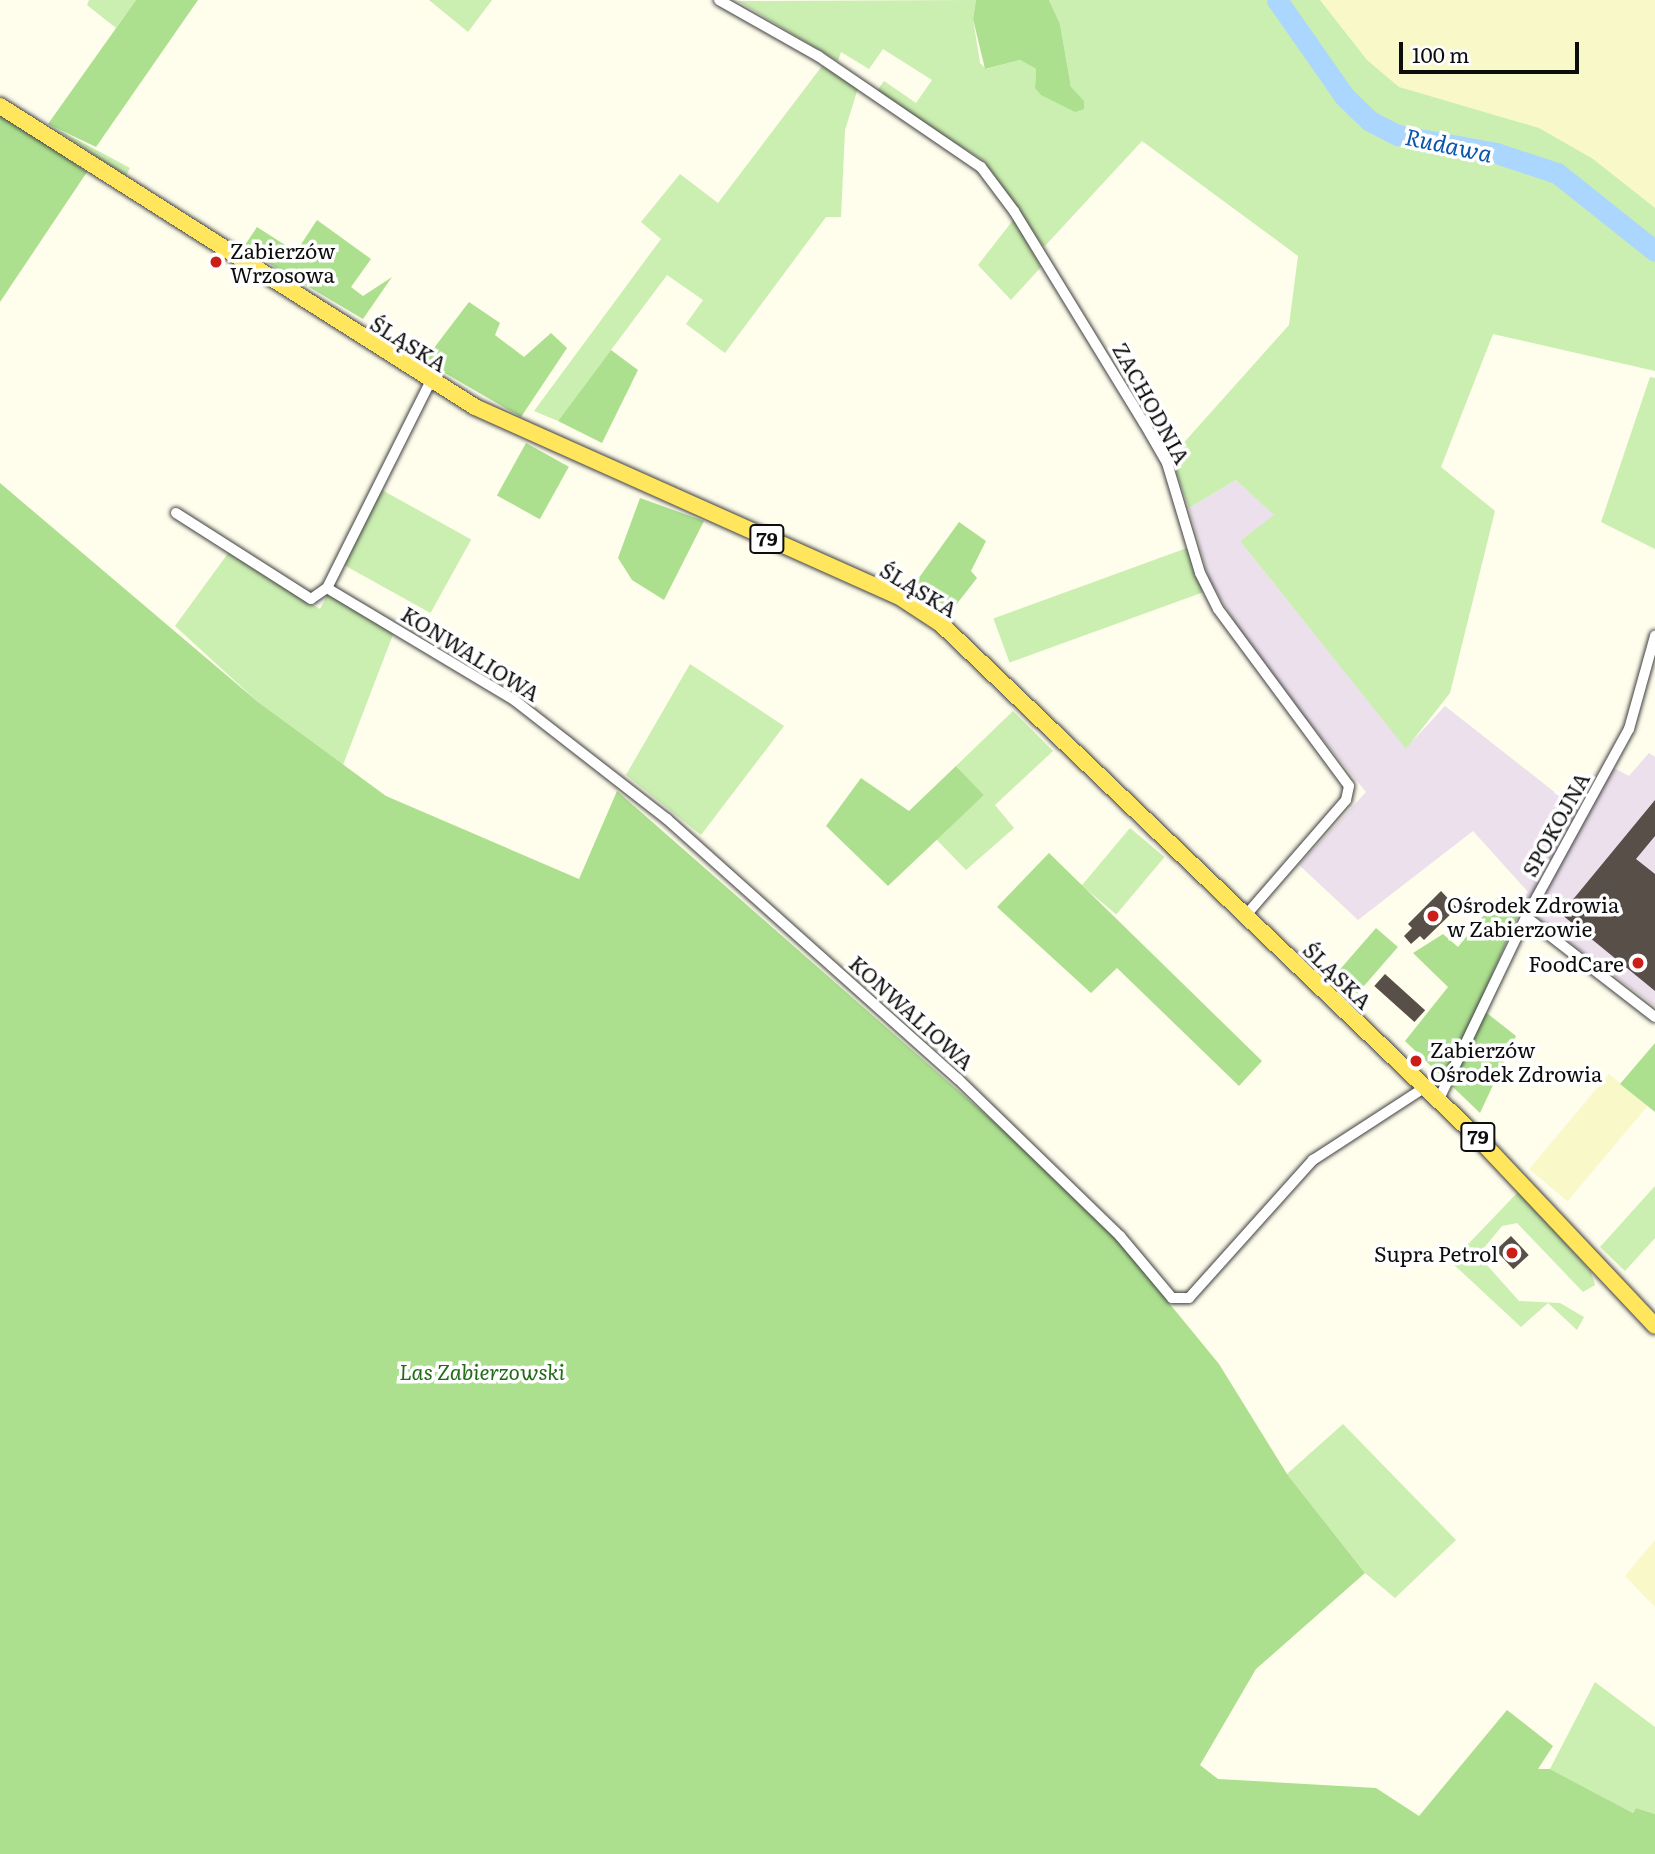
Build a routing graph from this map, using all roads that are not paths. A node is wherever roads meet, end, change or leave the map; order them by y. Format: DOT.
graph roads {
  1 [pos="719,0"];
  2 [pos="0,106"];
  3 [pos="430,382"];
  4 [pos="176,513"];
  5 [pos="327,588"];
  6 [pos="1655,636"];
  7 [pos="1246,915"];
  8 [pos="1526,917"];
  9 [pos="1655,1017"];
  10 [pos="1424,1088"];
  11 [pos="1438,1101"];
  12 [pos="1655,1326"];
  1 -- 7 [label="street, ZACHODNIA"];
  2 -- 3 [label="main road, ŚLĄSKA / 79"];
  3 -- 5 [label="street"];
  3 -- 7 [label="main road, ŚLĄSKA / 79"];
  4 -- 5 [label="street"];
  5 -- 10 [label="street, KONWALIOWA"];
  6 -- 8 [label="street, SPOKOJNA"];
  7 -- 10 [label="main road, ŚLĄSKA / 79"];
  8 -- 9 [label="street"];
  8 -- 11 [label="street, SPOKOJNA"];
  10 -- 11 [label="main road, ŚLĄSKA / 79"];
  11 -- 12 [label="main road, ŚLĄSKA / 79"];
}
